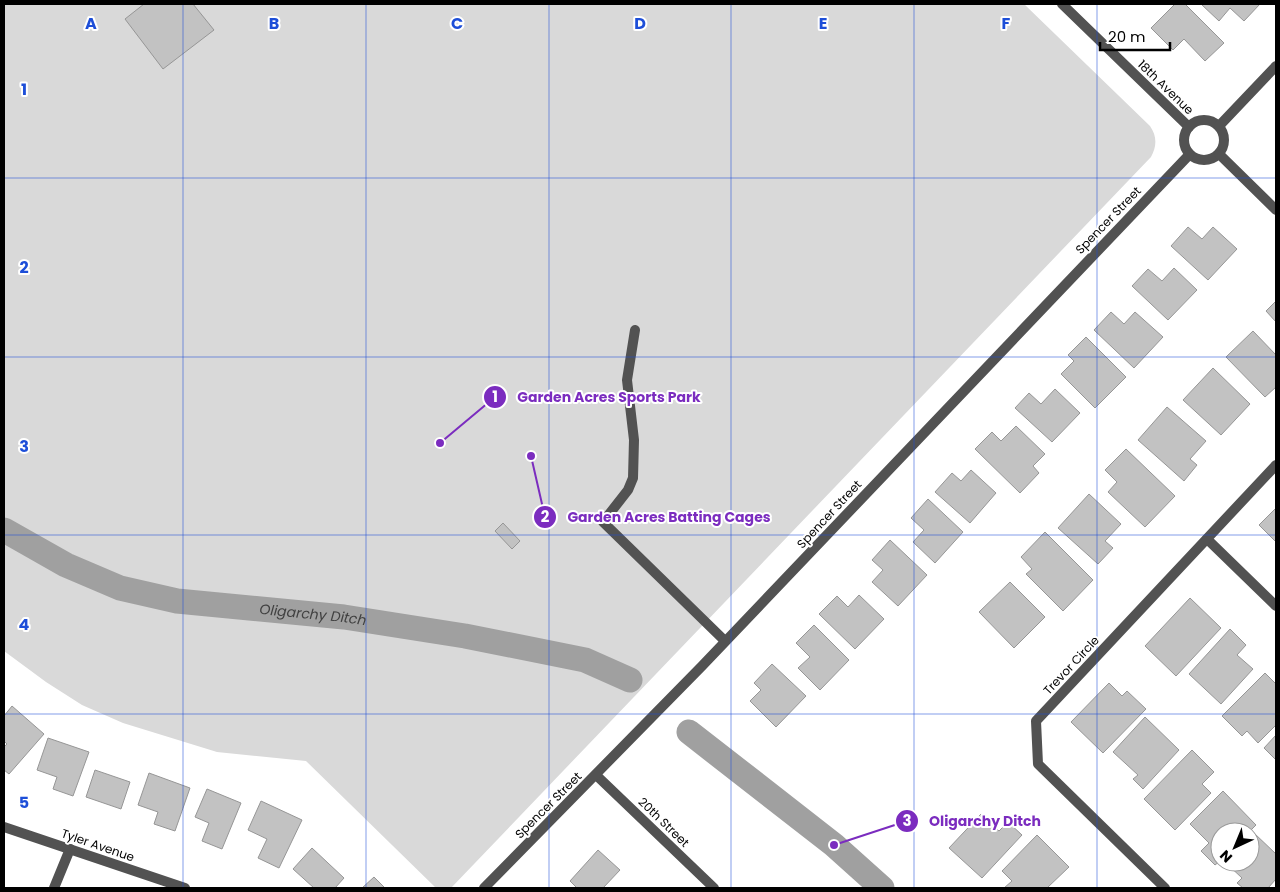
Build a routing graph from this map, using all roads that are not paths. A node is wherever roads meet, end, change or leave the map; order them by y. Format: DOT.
graph roads {
  1 [pos="1062,4"];
  2 [pos="1276,66"];
  3 [pos="1219,126"];
  4 [pos="1189,127"];
  5 [pos="1220,154"];
  6 [pos="1189,155"];
  7 [pos="1276,210"];
  8 [pos="635,330"];
  9 [pos="1276,465"];
  10 [pos="1207,538"];
  11 [pos="1276,606"];
  12 [pos="725,641"];
  13 [pos="596,774"];
  14 [pos="4,827"];
  15 [pos="70,849"];
  16 [pos="54,888"];
  17 [pos="185,888"];
  18 [pos="484,888"];
  19 [pos="714,888"];
  20 [pos="1165,888"];
  1 -- 4 [label="street, 18th Avenue"];
  2 -- 3 [label="street"];
  3 -- 4 [label="street"];
  3 -- 5 [label="street"];
  4 -- 6 [label="street"];
  5 -- 6 [label="street"];
  5 -- 7 [label="street"];
  6 -- 12 [label="street, Spencer Street"];
  8 -- 12 [label="street"];
  9 -- 10 [label="street, Trevor Circle"];
  10 -- 11 [label="street"];
  10 -- 20 [label="street, Trevor Circle"];
  12 -- 13 [label="street, Spencer Street"];
  13 -- 18 [label="street, Spencer Street"];
  13 -- 19 [label="street, 20th Street"];
  14 -- 15 [label="street, Tyler Avenue"];
  15 -- 16 [label="street"];
  15 -- 17 [label="street, Tyler Avenue"];
}
